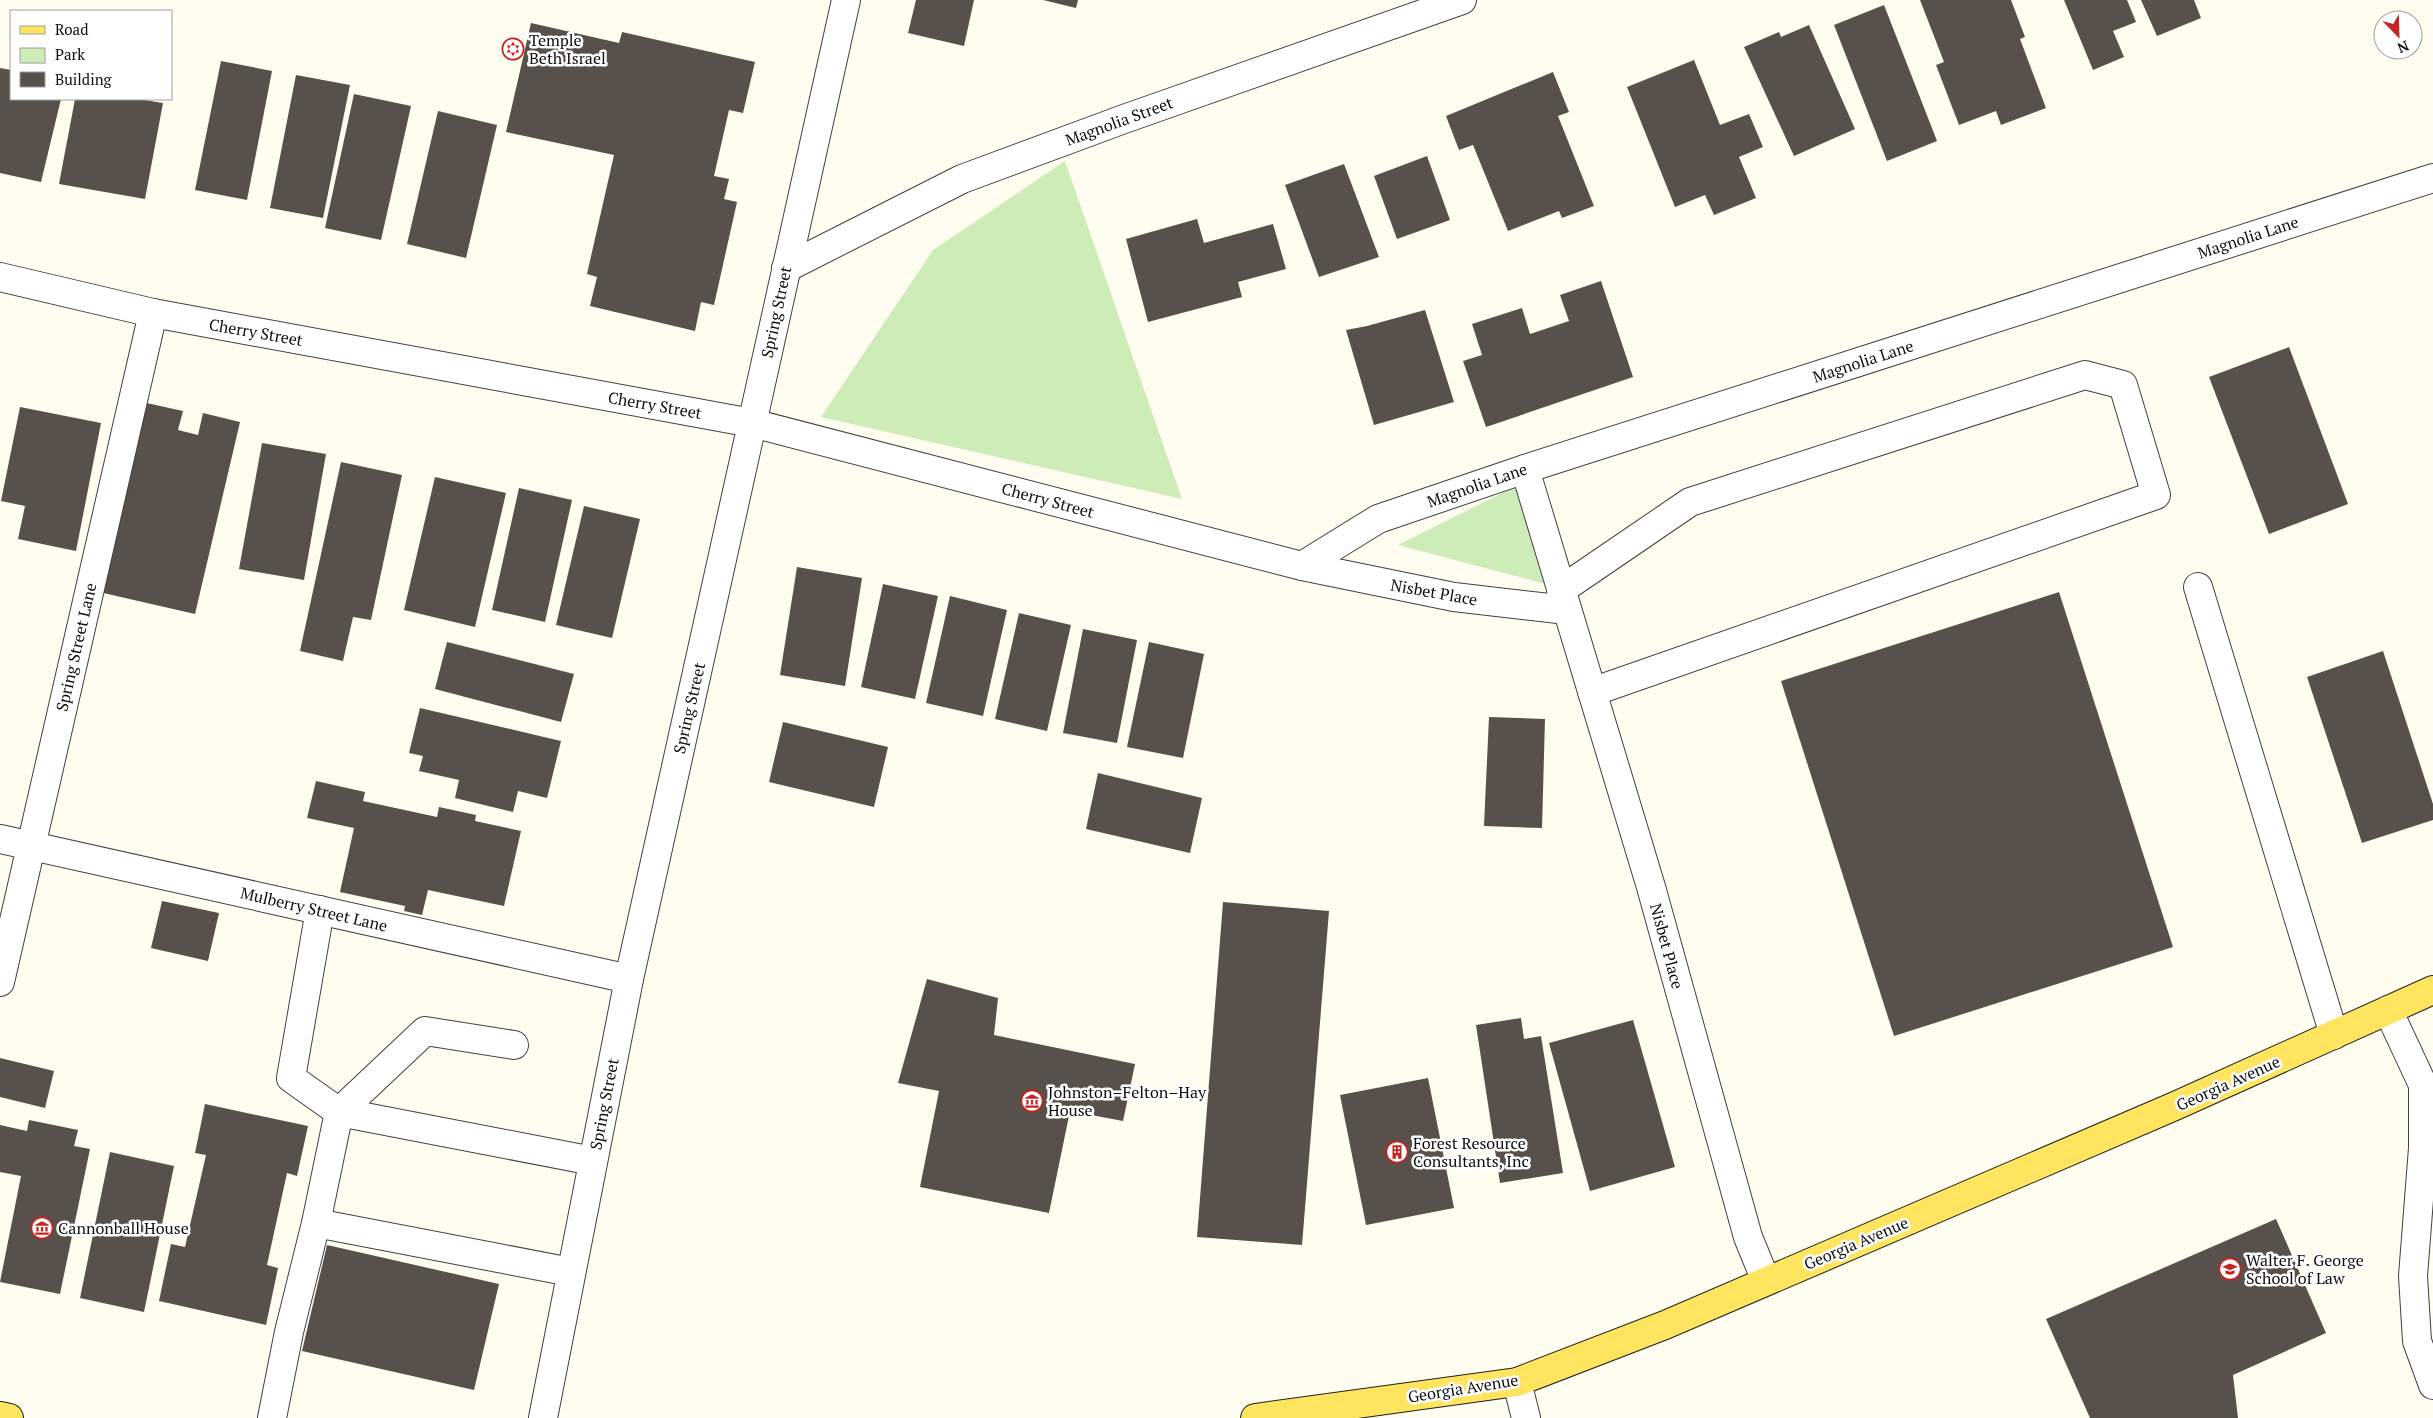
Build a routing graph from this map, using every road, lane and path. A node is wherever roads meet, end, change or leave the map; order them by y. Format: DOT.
graph roads {
  1 [pos="846,0"];
  2 [pos="1462,0"];
  3 [pos="2433,178"];
  4 [pos="786,268"];
  5 [pos="0,277"];
  6 [pos="153,313"];
  7 [pos="752,423"];
  8 [pos="1525,469"];
  9 [pos="1302,566"];
  10 [pos="2198,587"];
  11 [pos="1564,600"];
  12 [pos="1592,692"];
  13 [pos="0,839"];
  14 [pos="31,846"];
  15 [pos="320,910"];
  16 [pos="629,979"];
  17 [pos="0,982"];
  18 [pos="2433,990"];
  19 [pos="2388,1010"];
  20 [pos="2334,1035"];
  21 [pos="514,1046"];
  22 [pos="339,1112"];
  23 [pos="593,1161"];
  24 [pos="316,1223"];
  25 [pos="571,1272"];
  26 [pos="1766,1281"];
  27 [pos="1516,1382"];
  28 [pos="2433,1385"];
  29 [pos="0,1416"];
  30 [pos="9,1418"];
  31 [pos="272,1418"];
  32 [pos="543,1418"];
  33 [pos="1255,1418"];
  34 [pos="1526,1418"];
  1 -- 4 [label="street, Spring Street"];
  2 -- 4 [label="street, Magnolia Street"];
  3 -- 8 [label="street, Magnolia Lane"];
  4 -- 7 [label="street, Spring Street"];
  5 -- 6 [label="street, Cherry Street"];
  6 -- 7 [label="street, Cherry Street"];
  6 -- 14 [label="street, Spring Street Lane"];
  7 -- 9 [label="street, Cherry Street"];
  7 -- 16 [label="street, Spring Street"];
  8 -- 9 [label="street, Magnolia Lane"];
  8 -- 11 [label="street, Nisbet Place"];
  9 -- 11 [label="street, Nisbet Place"];
  10 -- 20 [label="street"];
  11 -- 12 [label="street, Nisbet Place"];
  11 -- 12 [label="street"];
  12 -- 26 [label="street, Nisbet Place"];
  13 -- 14 [label="street, Mulberry Street Lane"];
  14 -- 15 [label="street, Mulberry Street Lane"];
  14 -- 17 [label="street, Spring Street Lane"];
  15 -- 16 [label="street, Mulberry Street Lane"];
  15 -- 22 [label="street"];
  16 -- 23 [label="street, Spring Street"];
  18 -- 19 [label="main road, Georgia Avenue"];
  19 -- 20 [label="main road, Georgia Avenue"];
  19 -- 28 [label="street"];
  20 -- 26 [label="main road, Georgia Avenue"];
  21 -- 22 [label="street"];
  22 -- 23 [label="street"];
  22 -- 24 [label="street"];
  23 -- 25 [label="street, Spring Street"];
  24 -- 25 [label="street"];
  24 -- 31 [label="street"];
  25 -- 32 [label="street, Spring Street"];
  26 -- 27 [label="main road, Georgia Avenue"];
  27 -- 33 [label="main road, Georgia Avenue"];
  27 -- 34 [label="street"];
  29 -- 30 [label="main road"];
}
